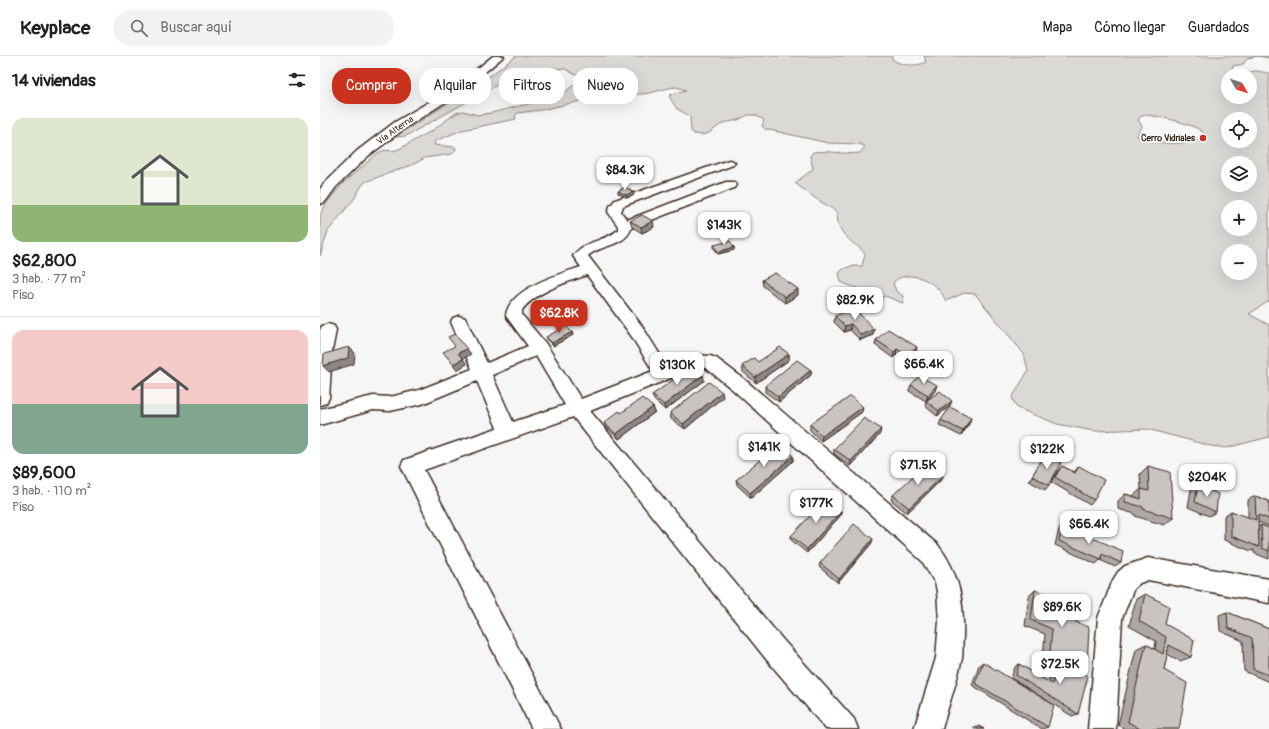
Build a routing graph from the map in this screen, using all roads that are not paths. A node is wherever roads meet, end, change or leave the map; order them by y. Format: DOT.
graph roads {
  1 [pos="493,56"];
  2 [pos="499,56"];
  3 [pos="729,163"];
  4 [pos="326,172"];
  5 [pos="730,185"];
  6 [pos="320,200"];
  7 [pos="625,226"];
  8 [pos="589,269"];
  9 [pos="459,322"];
  10 [pos="328,330"];
  11 [pos="540,348"];
  12 [pos="481,372"];
  13 [pos="663,374"];
  14 [pos="320,398"];
  15 [pos="577,408"];
  16 [pos="320,417"];
  17 [pos="508,432"];
  18 [pos="1269,591"];
  19 [pos="547,729"];
  20 [pos="844,729"];
  21 [pos="928,729"];
  22 [pos="1102,729"];
  1 -- 4 [label="highway, Vía Alterna"];
  2 -- 6 [label="highway, Vía Alterna"];
  3 -- 7 [label="street"];
  5 -- 7 [label="street"];
  7 -- 8 [label="street"];
  8 -- 11 [label="street"];
  8 -- 13 [label="street"];
  9 -- 12 [label="street"];
  10 -- 14 [label="street"];
  11 -- 12 [label="street"];
  11 -- 15 [label="street"];
  12 -- 16 [label="street"];
  12 -- 17 [label="street"];
  13 -- 15 [label="street"];
  13 -- 21 [label="street"];
  15 -- 17 [label="street"];
  15 -- 20 [label="street"];
  17 -- 19 [label="street"];
  18 -- 22 [label="street"];
}
